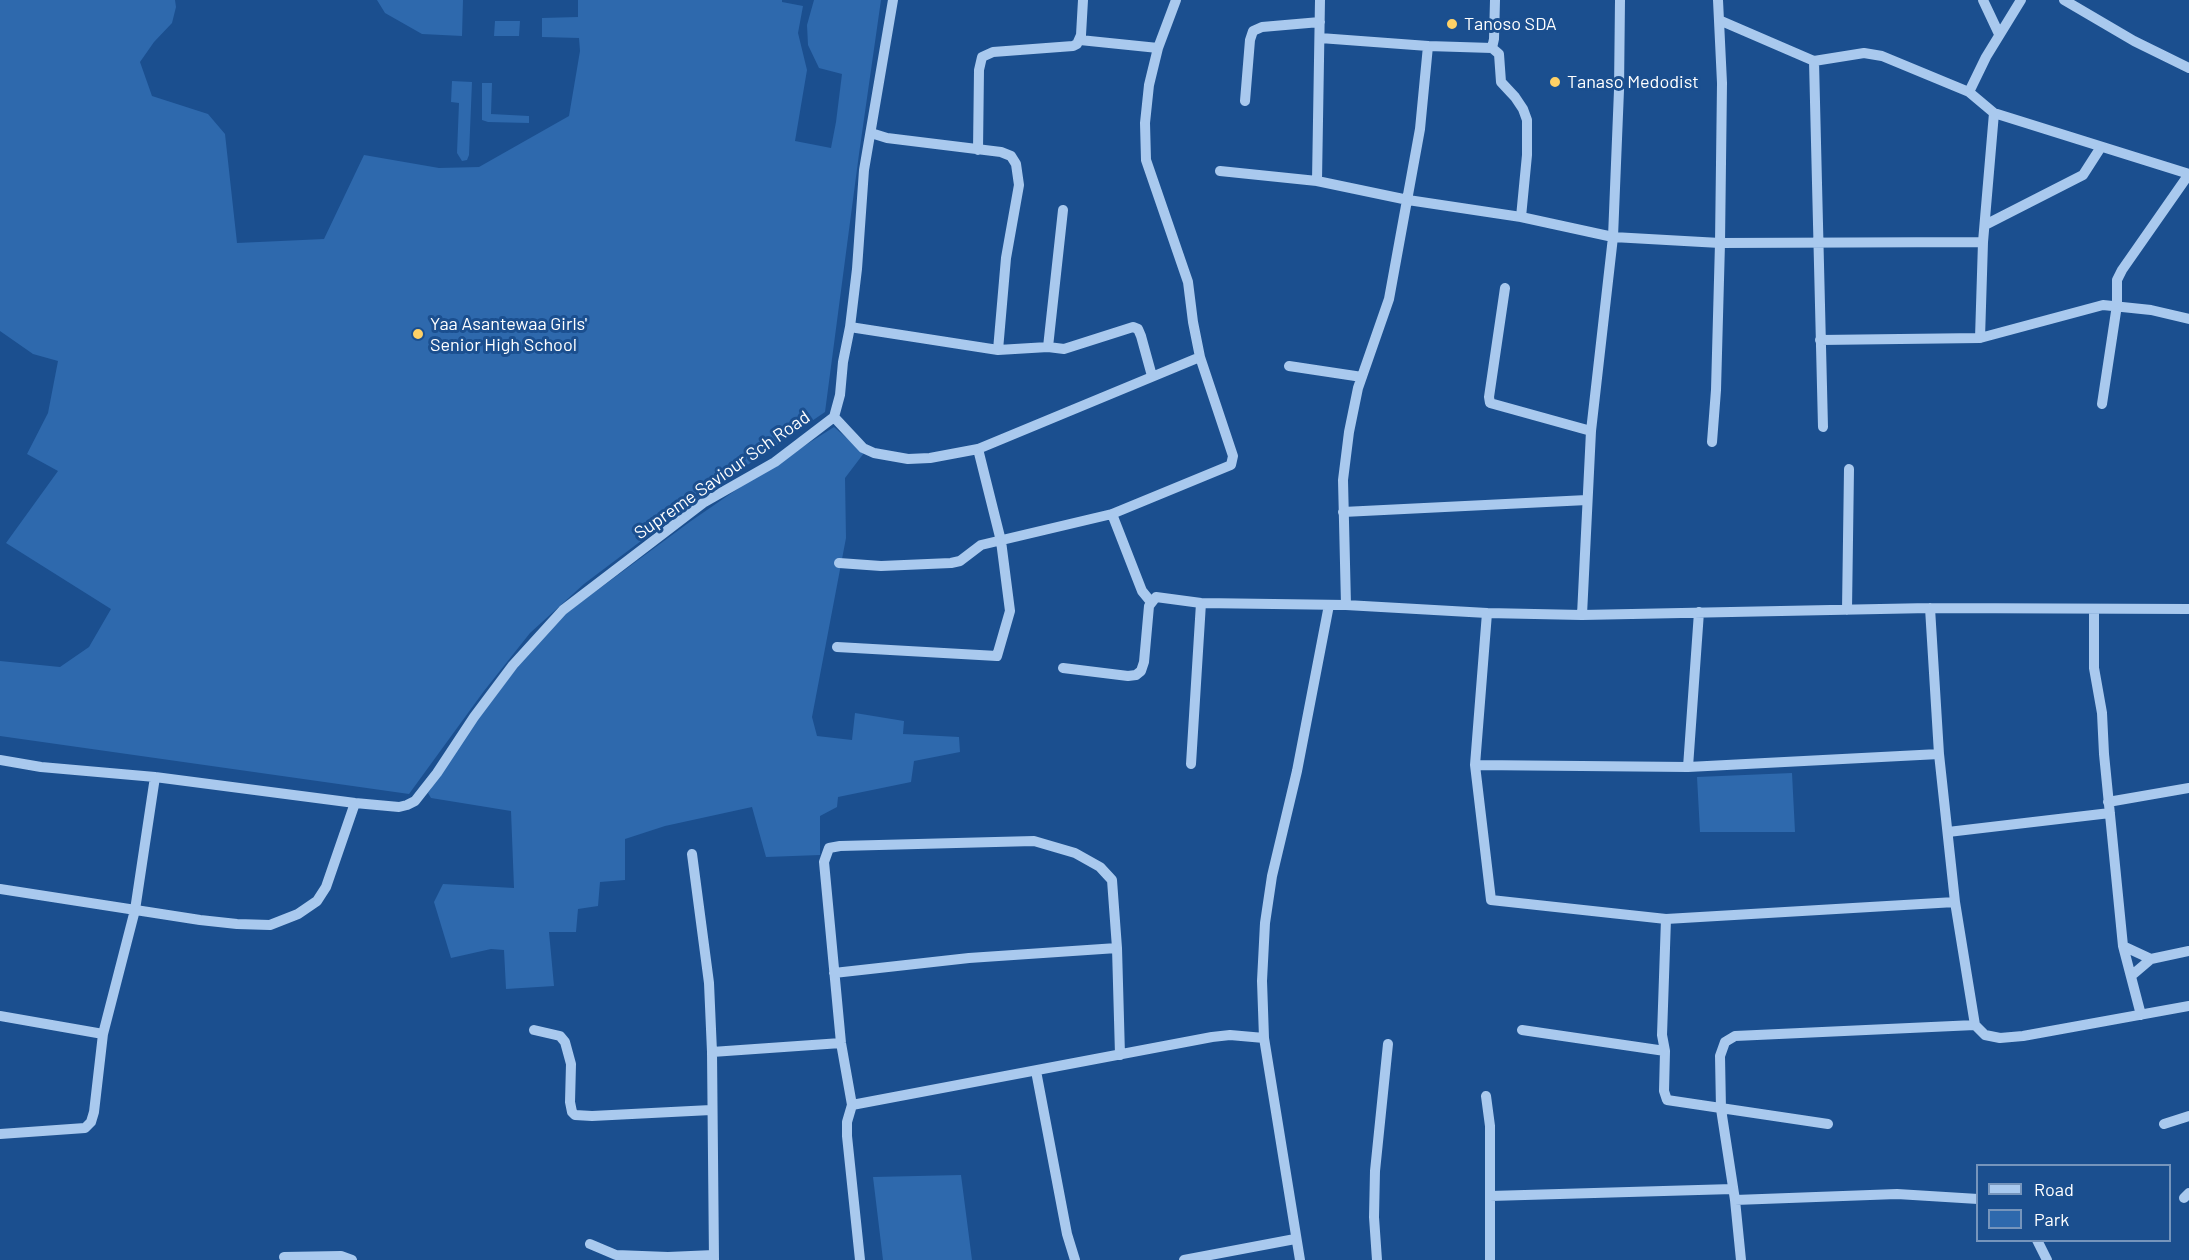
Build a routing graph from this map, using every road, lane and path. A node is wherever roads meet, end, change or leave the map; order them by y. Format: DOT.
graph roads {
  1 [pos="893,0"];
  2 [pos="1083,0"];
  3 [pos="1176,0"];
  4 [pos="1320,0"];
  5 [pos="1495,0"];
  6 [pos="1620,0"];
  7 [pos="1718,0"];
  8 [pos="1983,0"];
  9 [pos="2020,0"];
  10 [pos="2064,0"];
  11 [pos="1719,20"];
  12 [pos="1320,22"];
  13 [pos="1999,34"];
  14 [pos="1320,38"];
  15 [pos="1080,40"];
  16 [pos="1428,46"];
  17 [pos="1158,48"];
  18 [pos="1492,48"];
  19 [pos="1815,62"];
  20 [pos="2189,68"];
  21 [pos="1969,92"];
  22 [pos="1245,101"];
  23 [pos="1995,113"];
  24 [pos="871,133"];
  25 [pos="2101,147"];
  26 [pos="978,150"];
  27 [pos="1221,171"];
  28 [pos="1317,181"];
  29 [pos="1407,200"];
  30 [pos="1063,210"];
  31 [pos="1521,217"];
  32 [pos="1984,225"];
  33 [pos="1613,237"];
  34 [pos="1817,241"];
  35 [pos="1983,242"];
  36 [pos="1720,243"];
  37 [pos="1505,288"];
  38 [pos="2117,305"];
  39 [pos="2189,320"];
  40 [pos="850,327"];
  41 [pos="1980,338"];
  42 [pos="1820,340"];
  43 [pos="1048,347"];
  44 [pos="998,350"];
  45 [pos="1200,357"];
  46 [pos="1289,366"];
  47 [pos="1152,376"];
  48 [pos="1362,377"];
  49 [pos="2102,404"];
  50 [pos="834,417"];
  51 [pos="1823,427"];
  52 [pos="1591,431"];
  53 [pos="1712,442"];
  54 [pos="978,449"];
  55 [pos="1849,469"];
  56 [pos="1587,500"];
  57 [pos="1343,512"];
  58 [pos="1112,514"];
  59 [pos="1001,541"];
  60 [pos="840,563"];
  61 [pos="1147,597"];
  62 [pos="1201,603"];
  63 [pos="1329,605"];
  64 [pos="1346,605"];
  65 [pos="1930,608"];
  66 [pos="2094,609"];
  67 [pos="2189,609"];
  68 [pos="1847,610"];
  69 [pos="1699,612"];
  70 [pos="1487,613"];
  71 [pos="1582,615"];
  72 [pos="837,647"];
  73 [pos="1063,668"];
  74 [pos="1939,754"];
  75 [pos="0,760"];
  76 [pos="1191,764"];
  77 [pos="1474,765"];
  78 [pos="1688,767"];
  79 [pos="155,777"];
  80 [pos="2189,788"];
  81 [pos="355,803"];
  82 [pos="2109,808"];
  83 [pos="1948,832"];
  84 [pos="692,854"];
  85 [pos="0,889"];
  86 [pos="1955,902"];
  87 [pos="135,910"];
  88 [pos="1666,919"];
  89 [pos="2123,946"];
  90 [pos="1117,948"];
  91 [pos="2189,951"];
  92 [pos="2151,959"];
  93 [pos="834,973"];
  94 [pos="2131,976"];
  95 [pos="2189,1006"];
  96 [pos="2141,1015"];
  97 [pos="0,1016"];
  98 [pos="1975,1025"];
  99 [pos="534,1030"];
  100 [pos="1522,1030"];
  101 [pos="103,1034"];
  102 [pos="1264,1038"];
  103 [pos="841,1043"];
  104 [pos="1388,1044"];
  105 [pos="712,1052"];
  106 [pos="1665,1052"];
  107 [pos="1120,1055"];
  108 [pos="1036,1071"];
  109 [pos="1486,1096"];
  110 [pos="852,1105"];
  111 [pos="1721,1109"];
  112 [pos="711,1110"];
  113 [pos="2189,1116"];
  114 [pos="1828,1124"];
  115 [pos="2164,1124"];
  116 [pos="0,1134"];
  117 [pos="1734,1194"];
  118 [pos="1490,1196"];
  119 [pos="1976,1199"];
  120 [pos="1295,1239"];
  121 [pos="2038,1242"];
  122 [pos="590,1244"];
  123 [pos="284,1257"];
  124 [pos="714,1257"];
  125 [pos="352,1260"];
  126 [pos="860,1260"];
  127 [pos="1075,1260"];
  128 [pos="1184,1260"];
  129 [pos="1300,1260"];
  130 [pos="1377,1260"];
  131 [pos="1490,1260"];
  132 [pos="1741,1260"];
  133 [pos="2047,1260"];
  1 -- 24 [label="street, Supreme Saviour Sch Road"];
  2 -- 15 [label="street"];
  3 -- 17 [label="street"];
  4 -- 12 [label="street"];
  5 -- 18 [label="street"];
  6 -- 33 [label="street"];
  7 -- 11 [label="street"];
  8 -- 13 [label="street"];
  9 -- 13 [label="street"];
  10 -- 20 [label="street"];
  11 -- 19 [label="street"];
  11 -- 36 [label="street"];
  12 -- 14 [label="street"];
  12 -- 22 [label="street"];
  13 -- 21 [label="street"];
  14 -- 16 [label="street"];
  14 -- 28 [label="street"];
  15 -- 17 [label="street"];
  15 -- 26 [label="street"];
  16 -- 18 [label="street"];
  16 -- 29 [label="street"];
  17 -- 45 [label="street"];
  18 -- 31 [label="street"];
  19 -- 21 [label="street"];
  19 -- 34 [label="street"];
  21 -- 23 [label="street"];
  23 -- 25 [label="street"];
  23 -- 32 [label="street"];
  24 -- 26 [label="street"];
  24 -- 40 [label="street, Supreme Saviour Sch Road"];
  25 -- 32 [label="street"];
  25 -- 38 [label="street"];
  26 -- 44 [label="street"];
  27 -- 28 [label="street"];
  28 -- 29 [label="street"];
  29 -- 31 [label="street"];
  29 -- 48 [label="street"];
  30 -- 43 [label="street"];
  31 -- 33 [label="street"];
  32 -- 35 [label="street"];
  33 -- 36 [label="street"];
  33 -- 52 [label="street"];
  34 -- 35 [label="street"];
  34 -- 36 [label="street"];
  34 -- 42 [label="street"];
  35 -- 41 [label="street"];
  36 -- 53 [label="street"];
  37 -- 52 [label="street"];
  38 -- 39 [label="street"];
  38 -- 41 [label="street"];
  38 -- 49 [label="street"];
  40 -- 44 [label="street"];
  40 -- 50 [label="street, Supreme Saviour Sch Road"];
  41 -- 42 [label="street"];
  42 -- 51 [label="street"];
  43 -- 44 [label="street"];
  43 -- 47 [label="street"];
  45 -- 47 [label="street"];
  45 -- 58 [label="street"];
  46 -- 48 [label="street"];
  47 -- 54 [label="street"];
  48 -- 57 [label="street"];
  50 -- 54 [label="street"];
  50 -- 81 [label="street, Supreme Saviour Sch Road"];
  52 -- 56 [label="street"];
  54 -- 59 [label="street"];
  55 -- 68 [label="street"];
  56 -- 57 [label="street"];
  56 -- 71 [label="street"];
  57 -- 64 [label="street"];
  58 -- 59 [label="street"];
  58 -- 61 [label="street"];
  59 -- 60 [label="street"];
  59 -- 72 [label="street"];
  61 -- 62 [label="street"];
  61 -- 73 [label="street"];
  62 -- 63 [label="street"];
  62 -- 76 [label="street"];
  63 -- 64 [label="street"];
  63 -- 102 [label="street"];
  64 -- 70 [label="street"];
  65 -- 66 [label="street"];
  65 -- 68 [label="street"];
  65 -- 74 [label="street"];
  66 -- 67 [label="street"];
  66 -- 82 [label="street"];
  68 -- 69 [label="street"];
  69 -- 71 [label="street"];
  69 -- 78 [label="street"];
  70 -- 71 [label="street"];
  70 -- 77 [label="street"];
  74 -- 78 [label="street"];
  74 -- 83 [label="street"];
  75 -- 79 [label="street, Supreme Saviour Sch Road"];
  77 -- 78 [label="street"];
  77 -- 88 [label="street"];
  79 -- 81 [label="street, Supreme Saviour Sch Road"];
  79 -- 87 [label="street"];
  80 -- 82 [label="street"];
  81 -- 87 [label="street"];
  82 -- 83 [label="street"];
  82 -- 89 [label="street"];
  83 -- 86 [label="street"];
  84 -- 105 [label="street"];
  85 -- 87 [label="street"];
  86 -- 88 [label="street"];
  86 -- 98 [label="street"];
  87 -- 101 [label="street"];
  88 -- 106 [label="street"];
  89 -- 92 [label="street"];
  89 -- 94 [label="street"];
  90 -- 93 [label="street"];
  90 -- 93 [label="street"];
  90 -- 107 [label="street"];
  91 -- 92 [label="street"];
  92 -- 94 [label="street"];
  93 -- 103 [label="street"];
  94 -- 96 [label="street"];
  95 -- 96 [label="street"];
  96 -- 98 [label="street"];
  97 -- 101 [label="street"];
  98 -- 111 [label="street"];
  99 -- 112 [label="street"];
  100 -- 106 [label="street"];
  101 -- 116 [label="street"];
  102 -- 107 [label="street"];
  102 -- 120 [label="street"];
  103 -- 105 [label="street"];
  103 -- 110 [label="street"];
  104 -- 130 [label="street"];
  105 -- 112 [label="street"];
  106 -- 111 [label="street"];
  107 -- 108 [label="street"];
  108 -- 110 [label="street"];
  108 -- 127 [label="street"];
  109 -- 118 [label="street"];
  110 -- 126 [label="street"];
  111 -- 114 [label="street"];
  111 -- 117 [label="street"];
  112 -- 124 [label="street"];
  113 -- 115 [label="street"];
  117 -- 118 [label="street"];
  117 -- 119 [label="street"];
  117 -- 132 [label="street"];
  118 -- 131 [label="street"];
  120 -- 128 [label="street"];
  120 -- 129 [label="street"];
  121 -- 133 [label="street"];
  122 -- 124 [label="street"];
  123 -- 125 [label="street"];
}
